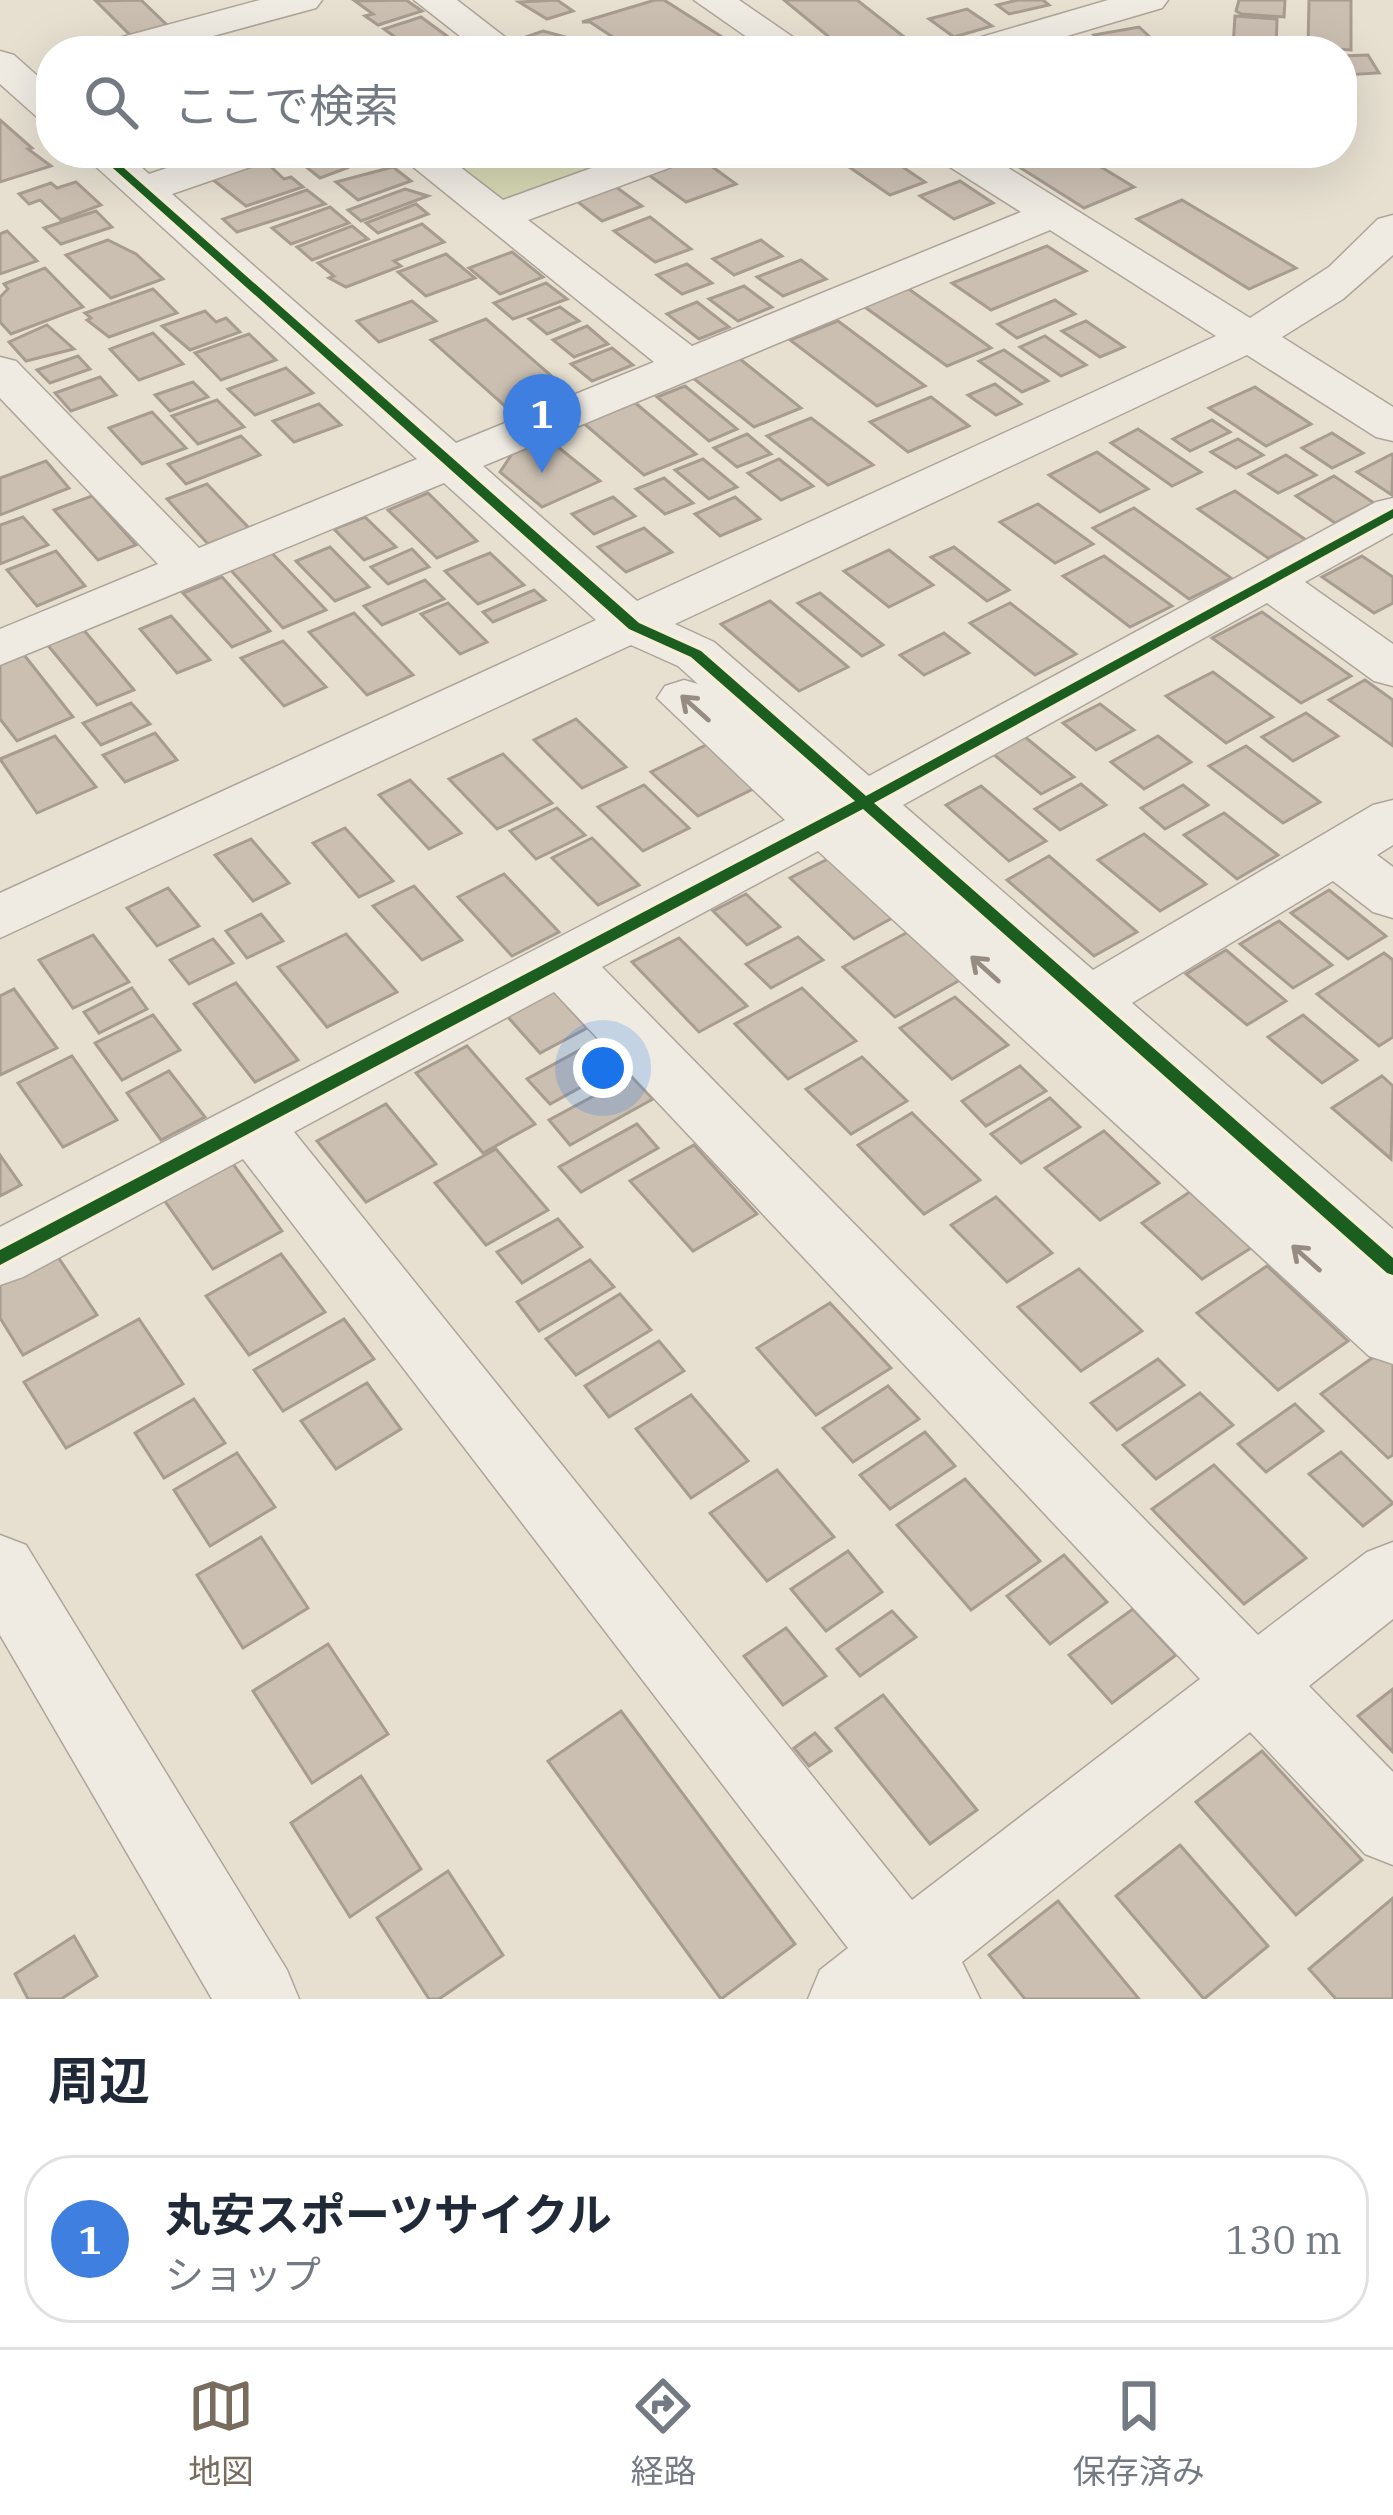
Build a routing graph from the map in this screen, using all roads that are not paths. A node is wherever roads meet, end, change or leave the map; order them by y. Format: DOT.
graph roads {
  1 [pos="303,0"];
  2 [pos="433,0"];
  3 [pos="713,0"];
  4 [pos="1149,0"];
  5 [pos="170,36"];
  6 [pos="483,36"];
  7 [pos="770,36"];
  8 [pos="1025,36"];
  9 [pos="118,168"];
  10 [pos="207,168"];
  11 [pos="435,168"];
  12 [pos="624,168"];
  13 [pos="980,168"];
  14 [pos="143,190"];
  15 [pos="1053,214"];
  16 [pos="497,217"];
  17 [pos="1393,228"];
  18 [pos="1250,338"];
  19 [pos="687,365"];
  20 [pos="0,371"];
  21 [pos="1393,427"];
  22 [pos="450,464"];
  23 [pos="1393,514"];
  24 [pos="192,570"];
  25 [pos="1268,579"];
  26 [pos="634,626"];
  27 [pos="0,648"];
  28 [pos="1393,668"];
  29 [pos="844,813"];
  30 [pos="1393,819"];
  31 [pos="1336,853"];
  32 [pos="1393,897"];
  33 [pos="0,917"];
  34 [pos="561,962"];
  35 [pos="1069,1013"];
  36 [pos="252,1125"];
  37 [pos="0,1258"];
  38 [pos="1393,1268"];
  39 [pos="1393,1336"];
  40 [pos="0,1568"];
  41 [pos="1393,1575"];
  42 [pos="1256,1682"];
  43 [pos="1393,1827"];
  44 [pos="897,1985"];
  45 [pos="258,1999"];
  1 -- 5 [label="street"];
  2 -- 6 [label="street"];
  3 -- 7 [label="street"];
  4 -- 8 [label="street"];
  9 -- 14 [label="street"];
  10 -- 14 [label="street"];
  11 -- 16 [label="street"];
  12 -- 16 [label="street"];
  13 -- 15 [label="street"];
  14 -- 22 [label="street"];
  15 -- 18 [label="street"];
  15 -- 19 [label="street"];
  16 -- 19 [label="street"];
  17 -- 18 [label="street"];
  18 -- 21 [label="street"];
  18 -- 26 [label="street"];
  19 -- 22 [label="street"];
  20 -- 24 [label="street"];
  22 -- 24 [label="street"];
  22 -- 26 [label="street"];
  23 -- 25 [label="street"];
  24 -- 27 [label="street"];
  25 -- 28 [label="street"];
  25 -- 29 [label="street"];
  26 -- 29 [label="street"];
  26 -- 33 [label="street"];
  29 -- 34 [label="street"];
  29 -- 35 [label="street"];
  30 -- 31 [label="street"];
  31 -- 32 [label="street"];
  31 -- 35 [label="street"];
  34 -- 36 [label="street"];
  34 -- 42 [label="street"];
  35 -- 38 [label="street"];
  39 -- 35 [label="street, one-way"];
  36 -- 37 [label="street"];
  36 -- 44 [label="street"];
  40 -- 45 [label="street"];
  41 -- 42 [label="street"];
  42 -- 43 [label="street"];
  42 -- 44 [label="street"];
}
